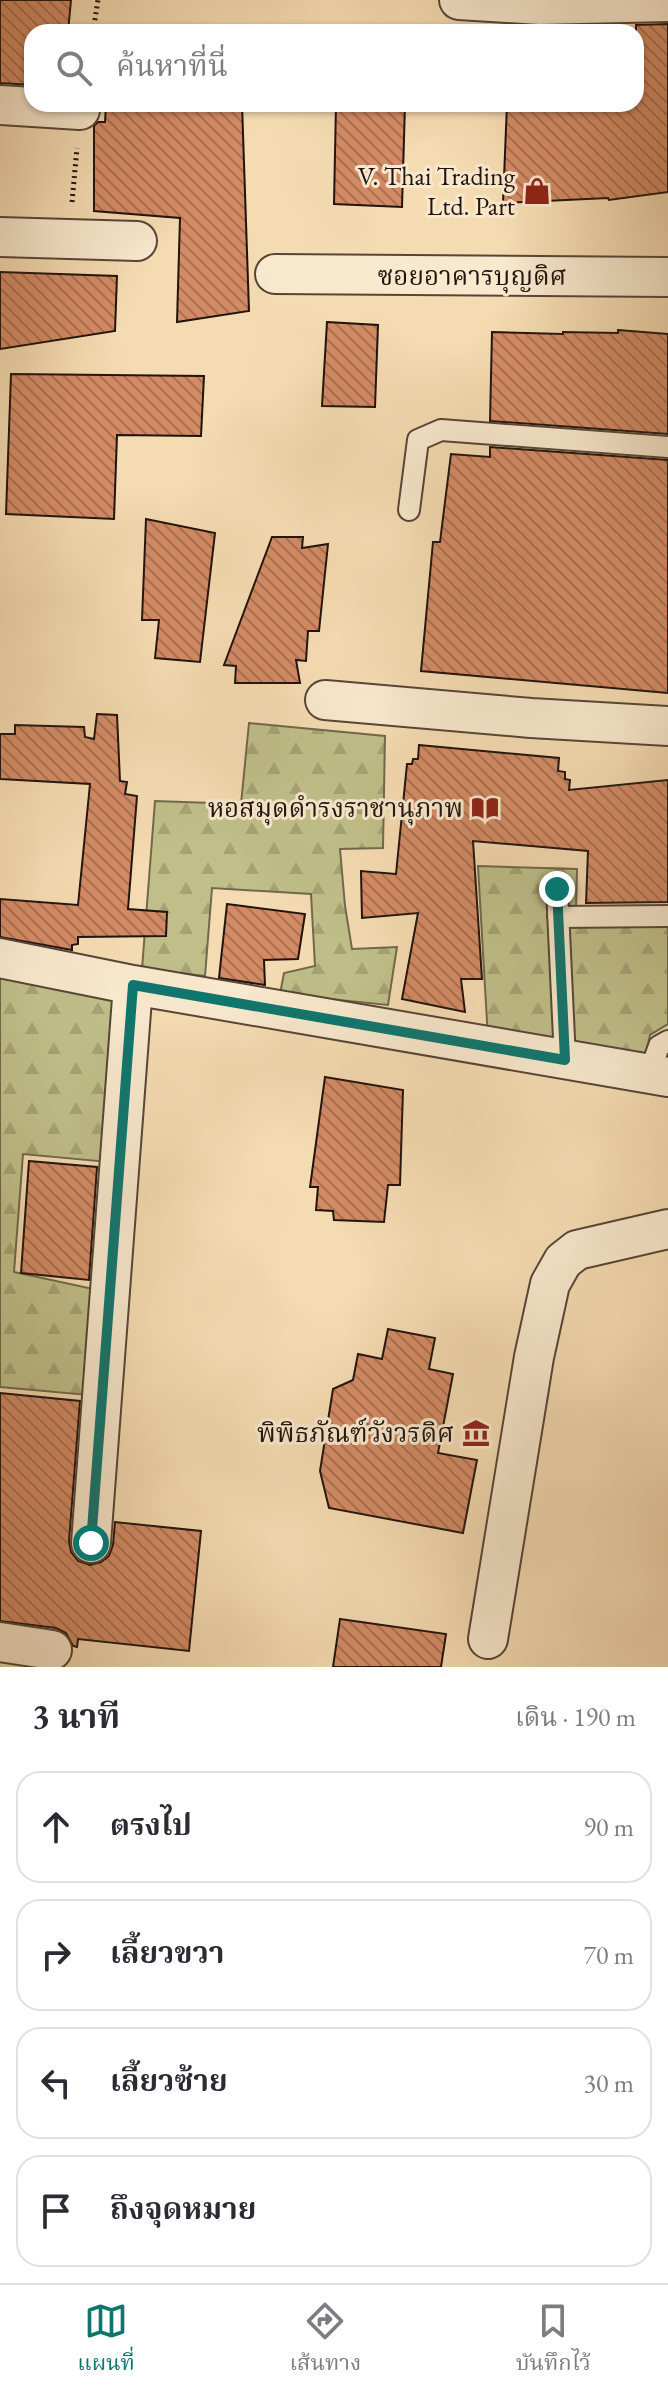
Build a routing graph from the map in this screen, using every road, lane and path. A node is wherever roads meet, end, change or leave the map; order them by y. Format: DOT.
graph roads {
  1 [pos="98,0"];
  2 [pos="459,0"];
  3 [pos="668,2"];
  4 [pos="94,24"];
  5 [pos="0,105"];
  6 [pos="24,106"];
  7 [pos="80,112"];
  8 [pos="0,237"];
  9 [pos="68,239"];
  10 [pos="137,241"];
  11 [pos="275,274"];
  12 [pos="668,277"];
  13 [pos="668,447"];
  14 [pos="409,510"];
  15 [pos="325,700"];
  16 [pos="668,726"];
  17 [pos="557,889"];
  18 [pos="668,916"];
  19 [pos="558,917"];
  20 [pos="0,958"];
  21 [pos="133,985"];
  22 [pos="668,1041"];
  23 [pos="565,1060"];
  24 [pos="658,1075"];
  25 [pos="668,1229"];
  26 [pos="91,1543"];
  27 [pos="488,1639"];
  28 [pos="0,1642"];
  29 [pos="52,1650"];
  1 -- 4 [label="path"];
  2 -- 3 [label="street"];
  5 -- 6 [label="street"];
  7 -- 9 [label="path"];
  8 -- 9 [label="street"];
  9 -- 10 [label="street"];
  11 -- 12 [label="street, ซอยอาคารบุญดิศ"];
  13 -- 14 [label="lane"];
  15 -- 16 [label="street"];
  17 -- 19 [label="lane"];
  18 -- 19 [label="lane"];
  19 -- 23 [label="lane"];
  20 -- 21 [label="street"];
  21 -- 23 [label="street"];
  21 -- 26 [label="street"];
  22 -- 24 [label="lane"];
  23 -- 24 [label="street"];
  25 -- 27 [label="street"];
  28 -- 29 [label="street"];
}
